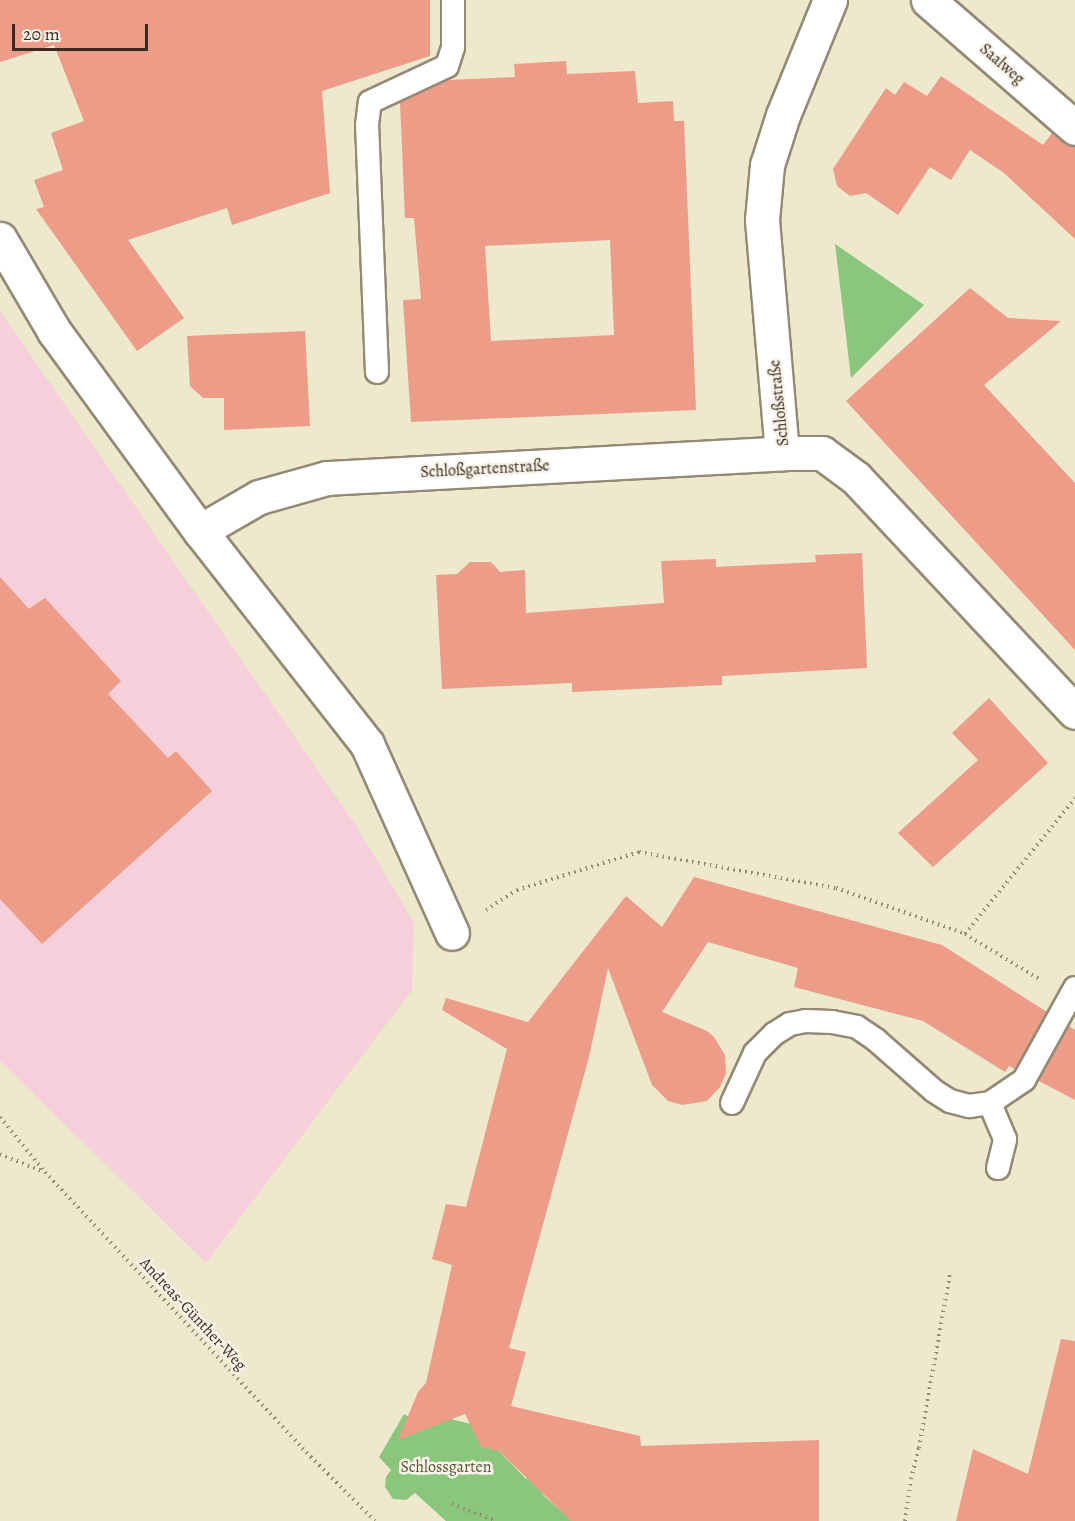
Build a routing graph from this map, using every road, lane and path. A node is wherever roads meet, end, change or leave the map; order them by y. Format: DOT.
graph roads {
  1 [pos="453,0"];
  2 [pos="830,0"];
  3 [pos="928,0"];
  4 [pos="1075,128"];
  5 [pos="0,238"];
  6 [pos="377,372"];
  7 [pos="782,453"];
  8 [pos="200,531"];
  9 [pos="1075,712"];
  10 [pos="1075,798"];
  11 [pos="452,933"];
  12 [pos="965,934"];
  13 [pos="1072,992"];
  14 [pos="990,1102"];
  15 [pos="732,1103"];
  16 [pos="0,1117"];
  17 [pos="0,1154"];
  18 [pos="998,1168"];
  19 [pos="45,1172"];
  20 [pos="950,1274"];
  21 [pos="452,1504"];
  22 [pos="375,1521"];
  23 [pos="496,1521"];
  24 [pos="905,1521"];
  1 -- 6 [label="lane"];
  2 -- 7 [label="street, Schloßstraße"];
  3 -- 4 [label="street, Saalweg"];
  5 -- 8 [label="street"];
  7 -- 8 [label="street, Schloßgartenstraße"];
  7 -- 9 [label="street, Schloßstraße"];
  8 -- 11 [label="street"];
  10 -- 12 [label="path"];
  11 -- 12 [label="path"];
  12 -- 13 [label="path"];
  13 -- 14 [label="lane"];
  14 -- 15 [label="lane"];
  14 -- 18 [label="lane"];
  16 -- 19 [label="path, Andreas-Günther-Weg"];
  17 -- 19 [label="path"];
  19 -- 22 [label="path, Andreas-Günther-Weg"];
  20 -- 24 [label="path"];
  21 -- 23 [label="path"];
}
